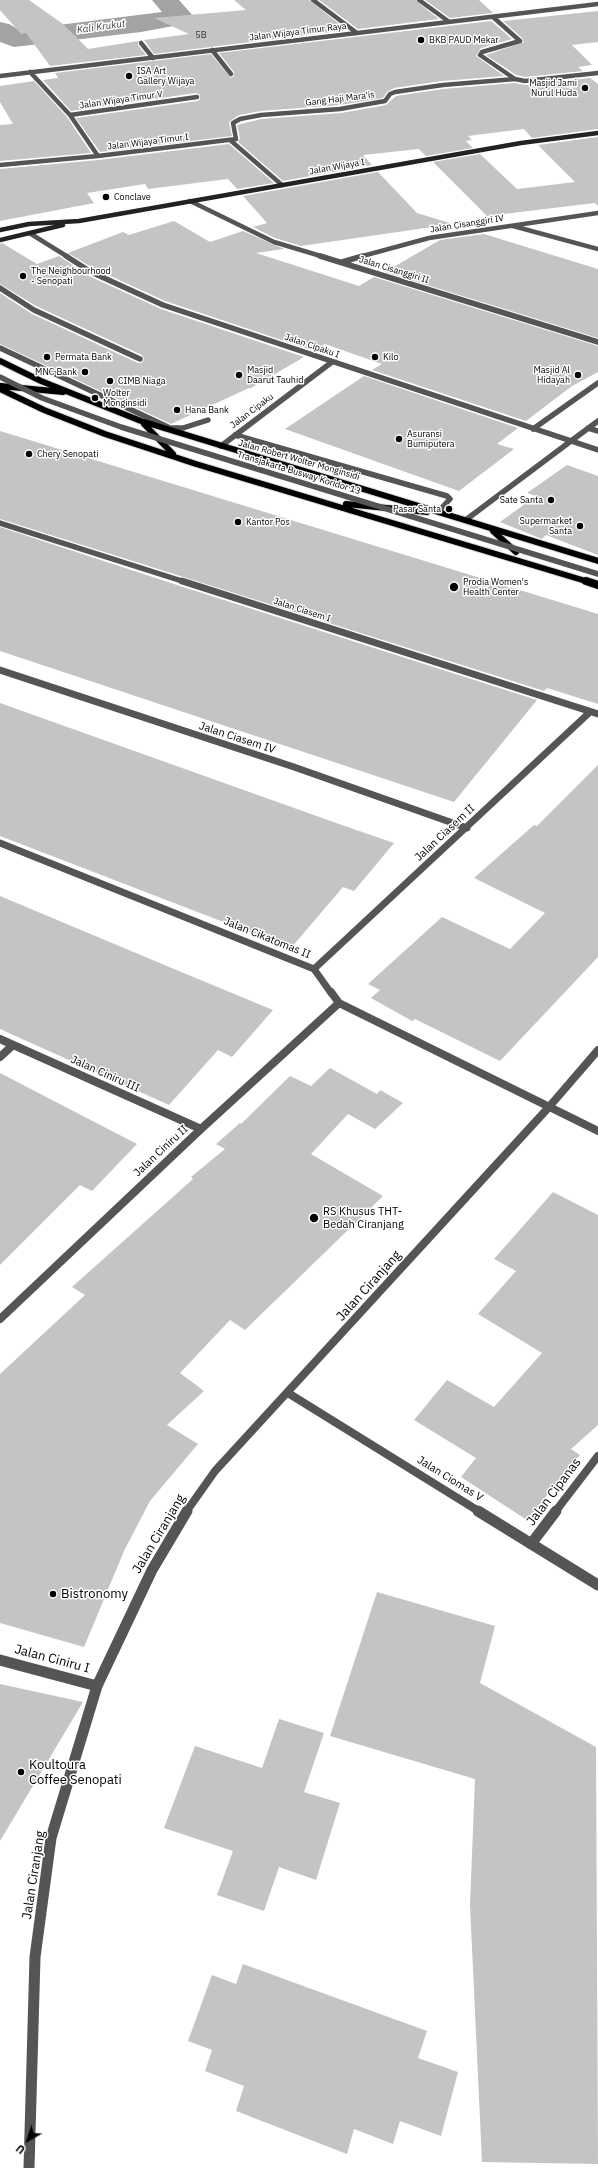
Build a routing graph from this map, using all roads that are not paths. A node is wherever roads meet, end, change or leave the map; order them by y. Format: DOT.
graph roads {
  1 [pos="313,0"];
  2 [pos="419,0"];
  3 [pos="598,4"];
  4 [pos="493,17"];
  5 [pos="448,21"];
  6 [pos="357,33"];
  7 [pos="141,43"];
  8 [pos="212,50"];
  9 [pos="153,58"];
  10 [pos="30,72"];
  11 [pos="598,73"];
  12 [pos="231,74"];
  13 [pos="0,76"];
  14 [pos="515,79"];
  15 [pos="197,97"];
  16 [pos="70,115"];
  17 [pos="598,133"];
  18 [pos="230,140"];
  19 [pos="98,156"];
  20 [pos="0,165"];
  21 [pos="282,185"];
  22 [pos="190,201"];
  23 [pos="598,212"];
  24 [pos="79,220"];
  25 [pos="509,225"];
  26 [pos="0,230"];
  27 [pos="31,234"];
  28 [pos="0,240"];
  29 [pos="598,249"];
  30 [pos="341,262"];
  31 [pos="0,288"];
  32 [pos="598,342"];
  33 [pos="0,348"];
  34 [pos="140,359"];
  35 [pos="0,361"];
  36 [pos="332,362"];
  37 [pos="56,376"];
  38 [pos="0,377"];
  39 [pos="42,381"];
  40 [pos="598,383"];
  41 [pos="0,386"];
  42 [pos="0,389"];
  43 [pos="71,393"];
  44 [pos="208,420"];
  45 [pos="141,421"];
  46 [pos="598,421"];
  47 [pos="588,428"];
  48 [pos="533,429"];
  49 [pos="598,431"];
  50 [pos="235,435"];
  51 [pos="571,441"];
  52 [pos="221,446"];
  53 [pos="598,450"];
  54 [pos="181,458"];
  55 [pos="318,501"];
  56 [pos="438,510"];
  57 [pos="454,515"];
  58 [pos="467,519"];
  59 [pos="0,523"];
  60 [pos="598,561"];
  61 [pos="527,562"];
  62 [pos="598,574"];
  63 [pos="598,585"];
  64 [pos="0,670"];
  65 [pos="590,712"];
  66 [pos="598,714"];
  67 [pos="467,828"];
  68 [pos="0,843"];
  69 [pos="314,969"];
  70 [pos="339,1003"];
  71 [pos="0,1039"];
  72 [pos="13,1045"];
  73 [pos="598,1050"];
  74 [pos="0,1057"];
  75 [pos="549,1107"];
  76 [pos="201,1129"];
  77 [pos="598,1131"];
  78 [pos="0,1319"];
  79 [pos="288,1393"];
  80 [pos="598,1456"];
  81 [pos="531,1544"];
  82 [pos="598,1585"];
  83 [pos="0,1660"];
  84 [pos="97,1686"];
  85 [pos="29,2168"];
  1 -- 6 [label="street"];
  2 -- 5 [label="street"];
  3 -- 4 [label="street, Jalan Wijaya Timur Raya"];
  4 -- 5 [label="street, Jalan Wijaya Timur Raya"];
  4 -- 14 [label="street"];
  5 -- 6 [label="street, Jalan Wijaya Timur Raya"];
  6 -- 8 [label="street, Jalan Wijaya Timur Raya"];
  7 -- 9 [label="street"];
  8 -- 9 [label="street, Jalan Wijaya Timur Raya"];
  8 -- 12 [label="street"];
  9 -- 10 [label="street, Jalan Wijaya Timur Raya"];
  10 -- 13 [label="street, Jalan Wijaya Timur Raya"];
  10 -- 16 [label="street"];
  11 -- 14 [label="street"];
  14 -- 18 [label="street, Gang Haji Mara'is"];
  15 -- 16 [label="street, Jalan Wijaya Timur V"];
  16 -- 19 [label="street"];
  17 -- 21 [label="main road, Jalan Wijaya I"];
  18 -- 19 [label="street, Jalan Wijaya Timur I"];
  18 -- 21 [label="street"];
  19 -- 20 [label="street, Jalan Wijaya Timur I"];
  21 -- 22 [label="main road, Jalan Wijaya I"];
  22 -- 24 [label="main road, Jalan Wijaya I"];
  22 -- 30 [label="street, Jalan Cisanggiri II"];
  23 -- 25 [label="street, Jalan Cisanggiri IV"];
  24 -- 26 [label="main road, Jalan Wijaya I"];
  24 -- 27 [label="main road, Jalan Wijaya I"];
  25 -- 29 [label="street"];
  25 -- 30 [label="street, Jalan Cisanggiri IV"];
  27 -- 28 [label="main road, Jalan Wijaya I"];
  27 -- 36 [label="street, Jalan Cipaku I"];
  30 -- 32 [label="street, Jalan Cisanggiri II"];
  31 -- 34 [label="street"];
  33 -- 37 [label="street"];
  35 -- 39 [label="main road, Jalan Robert Wolter Monginsidi"];
  36 -- 48 [label="street, Jalan Cipaku I"];
  36 -- 50 [label="street, Jalan Cipaku"];
  37 -- 39 [label="street"];
  37 -- 44 [label="street"];
  38 -- 62 [label="street, Transjakarta Busway Koridor 13, bridge"];
  39 -- 43 [label="main road, Jalan Robert Wolter Monginsidi"];
  40 -- 48 [label="street"];
  41 -- 43 [label="main road"];
  42 -- 54 [label="main road"];
  43 -- 45 [label="main road, Jalan Robert Wolter Monginsidi"];
  45 -- 52 [label="main road, Jalan Robert Wolter Monginsidi"];
  45 -- 54 [label="main road"];
  46 -- 47 [label="street"];
  47 -- 49 [label="street"];
  47 -- 51 [label="street"];
  48 -- 51 [label="street, Jalan Cipaku I"];
  50 -- 52 [label="street, Jalan Cipaku"];
  50 -- 56 [label="street"];
  51 -- 53 [label="street, Jalan Cipaku I"];
  51 -- 58 [label="street"];
  52 -- 56 [label="main road, Jalan Robert Wolter Monginsidi"];
  54 -- 55 [label="main road"];
  55 -- 57 [label="main road"];
  55 -- 61 [label="main road"];
  56 -- 57 [label="main road, Jalan Robert Wolter Monginsidi"];
  57 -- 58 [label="main road, Jalan Robert Wolter Monginsidi"];
  58 -- 60 [label="main road, Jalan Robert Wolter Monginsidi"];
  58 -- 61 [label="main road"];
  59 -- 65 [label="street, Jalan Ciasem I"];
  61 -- 63 [label="main road"];
  64 -- 67 [label="street, Jalan Ciasem IV"];
  65 -- 66 [label="street, Jalan Ciasem I"];
  65 -- 67 [label="street, Jalan Ciasem II"];
  67 -- 69 [label="street, Jalan Ciasem II"];
  68 -- 69 [label="street, Jalan Cikatomas II"];
  69 -- 70 [label="street, Jalan Cikatomas II"];
  70 -- 75 [label="street, Jalan Cikatomas II"];
  70 -- 76 [label="street, Jalan Ciniru II"];
  71 -- 72 [label="street, Jalan Ciniru III"];
  72 -- 74 [label="street"];
  72 -- 76 [label="street, Jalan Ciniru III"];
  73 -- 75 [label="street, Jalan Ciranjang"];
  75 -- 77 [label="street, Jalan Cikatomas II"];
  75 -- 79 [label="street, Jalan Ciranjang"];
  76 -- 78 [label="street, Jalan Ciniru II"];
  79 -- 81 [label="street, Jalan Ciomas V"];
  79 -- 84 [label="street, Jalan Ciranjang"];
  80 -- 81 [label="street, Jalan Cipanas"];
  81 -- 82 [label="street, Jalan Ciomas V"];
  83 -- 84 [label="street, Jalan Ciniru I"];
  84 -- 85 [label="street, Jalan Ciranjang"];
}
